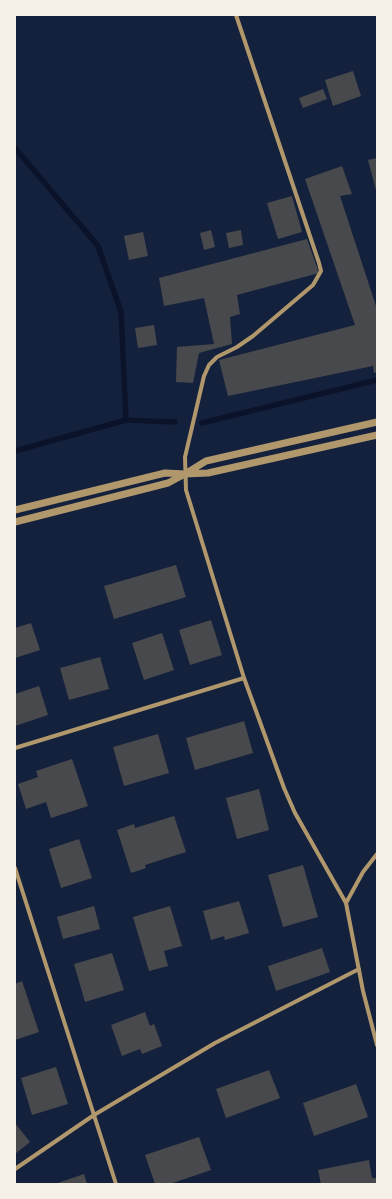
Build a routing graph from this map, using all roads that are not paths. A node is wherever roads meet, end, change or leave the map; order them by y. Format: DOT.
graph roads {
  1 [pos="236,15"];
  2 [pos="377,422"];
  3 [pos="377,435"];
  4 [pos="185,474"];
  5 [pos="15,510"];
  6 [pos="15,522"];
  7 [pos="244,678"];
  8 [pos="15,748"];
  9 [pos="377,854"];
  10 [pos="15,868"];
  11 [pos="346,903"];
  12 [pos="359,969"];
  13 [pos="377,1045"];
  14 [pos="94,1115"];
  15 [pos="15,1169"];
  16 [pos="116,1184"];
  1 -- 4 [label="street"];
  2 -- 4 [label="street"];
  3 -- 4 [label="street"];
  4 -- 5 [label="street"];
  4 -- 6 [label="street"];
  4 -- 7 [label="street"];
  7 -- 8 [label="street"];
  7 -- 11 [label="street"];
  9 -- 11 [label="street"];
  10 -- 14 [label="street"];
  11 -- 12 [label="street"];
  12 -- 13 [label="street"];
  12 -- 14 [label="street"];
  14 -- 15 [label="street"];
  14 -- 16 [label="street"];
}
